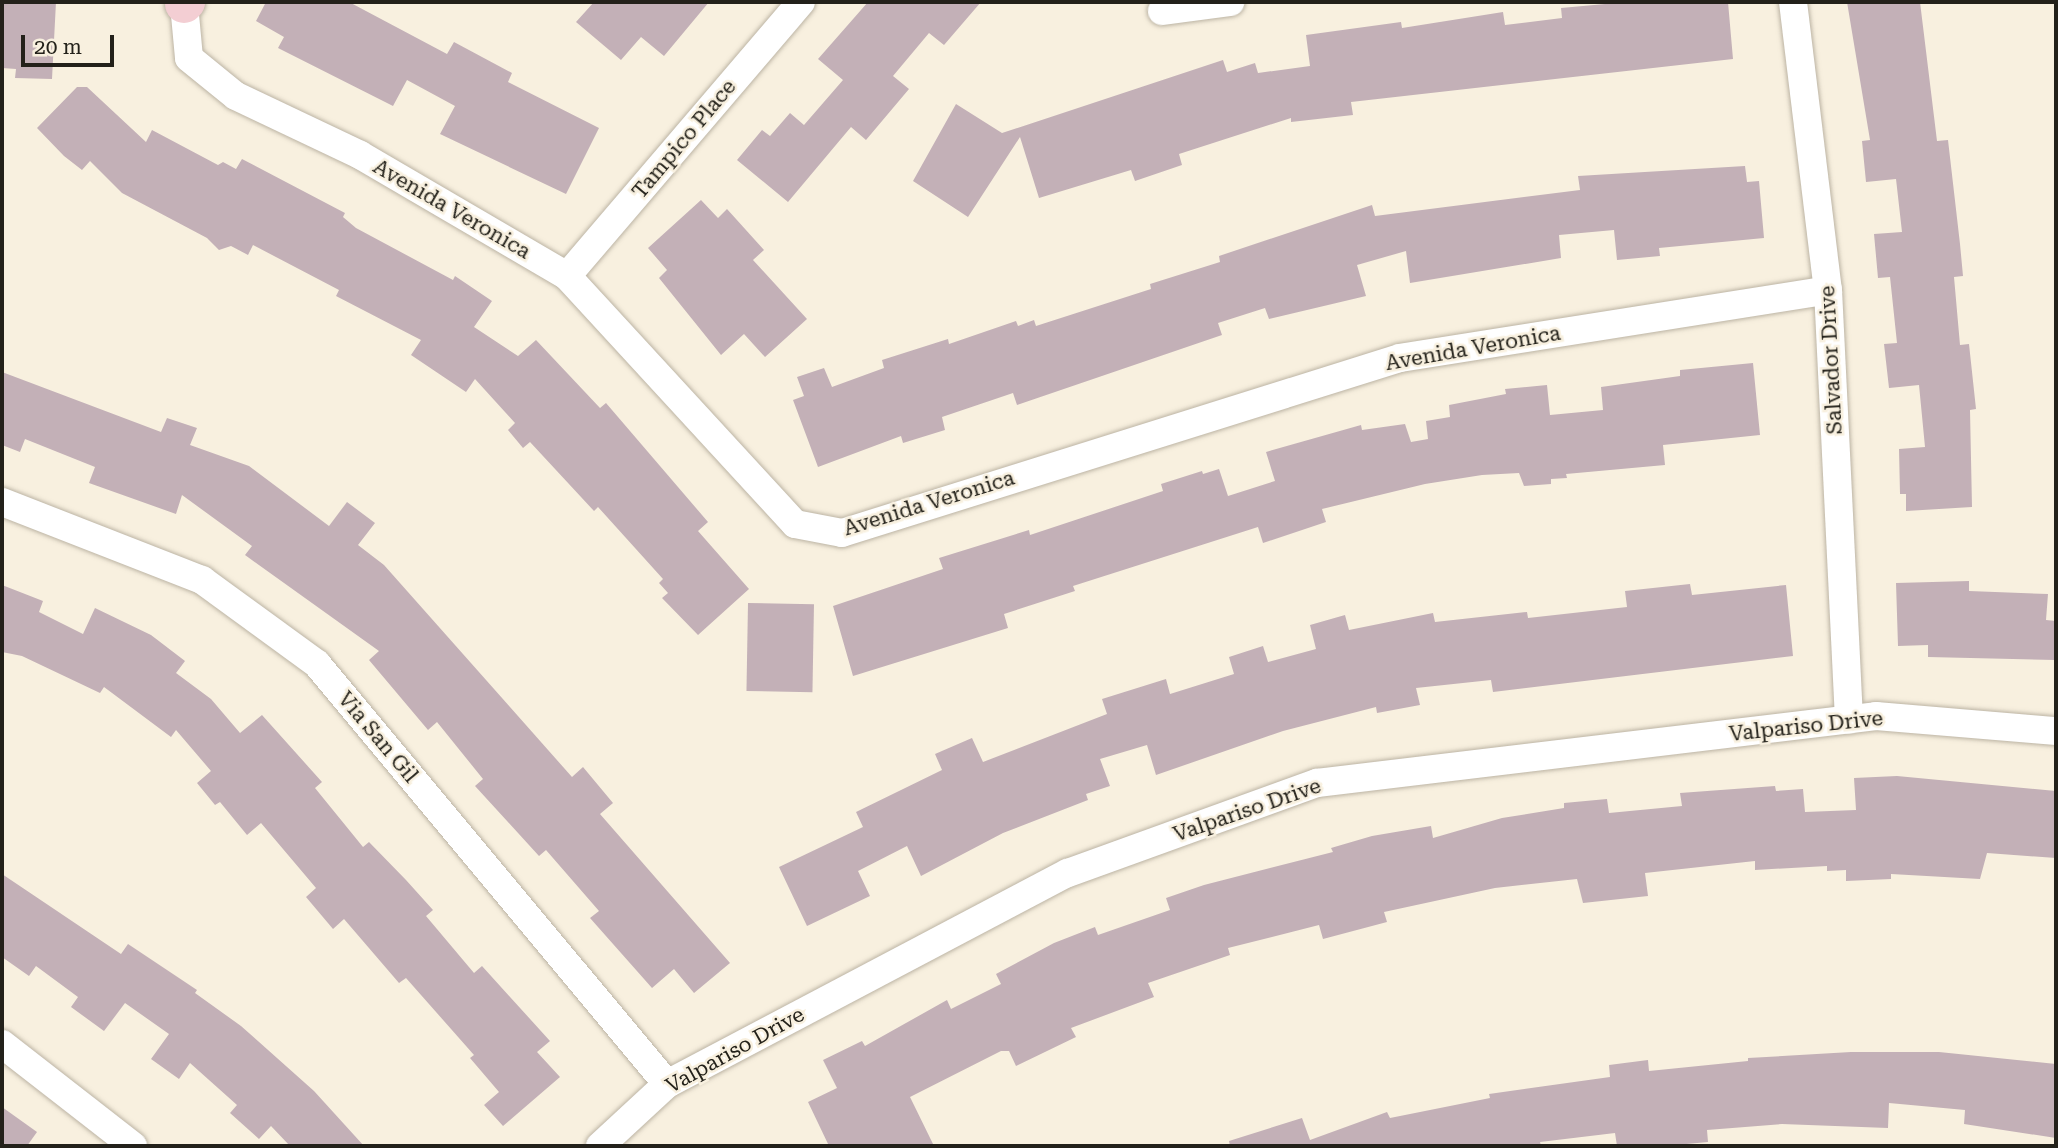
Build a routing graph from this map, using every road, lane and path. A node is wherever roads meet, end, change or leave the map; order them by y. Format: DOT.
graph roads {
  1 [pos="801,2"];
  2 [pos="1230,2"];
  3 [pos="1793,2"];
  4 [pos="185,3"];
  5 [pos="1162,11"];
  6 [pos="567,276"];
  7 [pos="1828,290"];
  8 [pos="2,502"];
  9 [pos="1849,719"];
  10 [pos="2056,731"];
  11 [pos="2,1044"];
  12 [pos="667,1084"];
  13 [pos="133,1146"];
  14 [pos="600,1146"];
  1 -- 6 [label="street, Tampico Place"];
  2 -- 5 [label="street"];
  3 -- 7 [label="street, Salvador Drive"];
  4 -- 6 [label="street, Avenida Veronica"];
  6 -- 7 [label="street, Avenida Veronica"];
  7 -- 9 [label="street, Salvador Drive"];
  8 -- 12 [label="street, Via San Gil"];
  9 -- 10 [label="street, Valpariso Drive"];
  9 -- 12 [label="street, Valpariso Drive"];
  11 -- 13 [label="street"];
  12 -- 14 [label="street, Valpariso Drive"];
}
